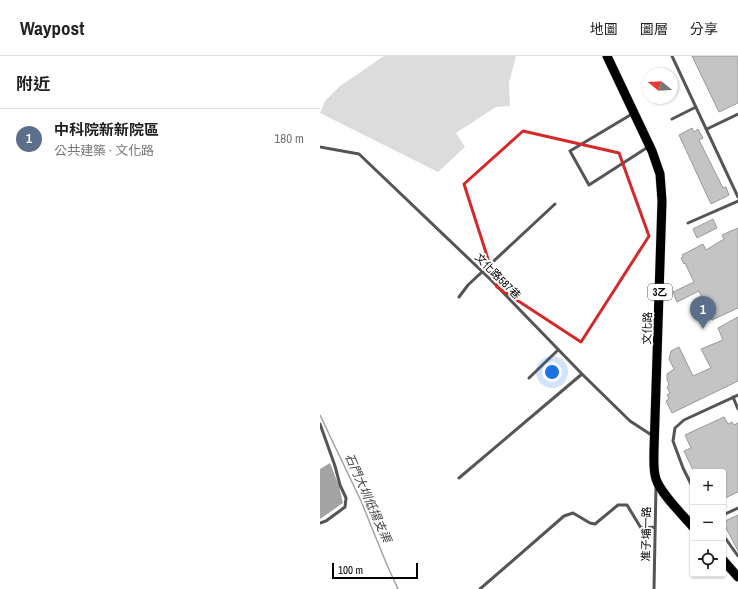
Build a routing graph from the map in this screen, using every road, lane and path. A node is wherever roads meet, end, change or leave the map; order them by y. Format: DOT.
graph roads {
  1 [pos="607,56"];
  2 [pos="672,56"];
  3 [pos="696,107"];
  4 [pos="634,112"];
  5 [pos="738,114"];
  6 [pos="672,119"];
  7 [pos="707,129"];
  8 [pos="649,146"];
  9 [pos="320,147"];
  10 [pos="738,197"];
  11 [pos="738,201"];
  12 [pos="555,204"];
  13 [pos="688,223"];
  14 [pos="482,272"];
  15 [pos="459,297"];
  16 [pos="558,350"];
  17 [pos="582,374"];
  18 [pos="529,378"];
  19 [pos="738,395"];
  20 [pos="733,398"];
  21 [pos="738,409"];
  22 [pos="320,424"];
  23 [pos="654,436"];
  24 [pos="459,478"];
  25 [pos="656,479"];
  26 [pos="690,481"];
  27 [pos="738,508"];
  28 [pos="726,514"];
  29 [pos="320,523"];
  30 [pos="690,524"];
  31 [pos="655,527"];
  32 [pos="726,539"];
  33 [pos="738,556"];
  34 [pos="726,563"];
  35 [pos="738,577"];
  36 [pos="480,589"];
  37 [pos="654,589"];
  1 -- 4 [label="main road, 文化路 / 3乙"];
  2 -- 3 [label="lane"];
  3 -- 6 [label="lane"];
  3 -- 7 [label="lane"];
  4 -- 8 [label="main road, 文化路 / 3乙"];
  4 -- 8 [label="lane"];
  5 -- 7 [label="lane"];
  7 -- 10 [label="lane"];
  8 -- 23 [label="main road, 文化路 / 3乙"];
  9 -- 14 [label="lane, 文化路587巷"];
  11 -- 13 [label="lane"];
  12 -- 14 [label="lane"];
  14 -- 15 [label="lane"];
  14 -- 16 [label="lane, 文化路587巷"];
  16 -- 17 [label="lane, 文化路587巷"];
  16 -- 18 [label="lane"];
  17 -- 23 [label="lane, 文化路587巷"];
  17 -- 24 [label="lane"];
  19 -- 20 [label="lane"];
  20 -- 21 [label="lane"];
  20 -- 26 [label="lane"];
  22 -- 29 [label="lane"];
  23 -- 25 [label="main road, 文化路 / 3乙"];
  25 -- 30 [label="main road, 文化路 / 3乙"];
  25 -- 31 [label="lane, 准子埔一路"];
  27 -- 28 [label="lane"];
  31 -- 36 [label="lane"];
  31 -- 37 [label="lane, 准子埔一路"];
  32 -- 33 [label="lane"];
  34 -- 35 [label="main road"];
}
